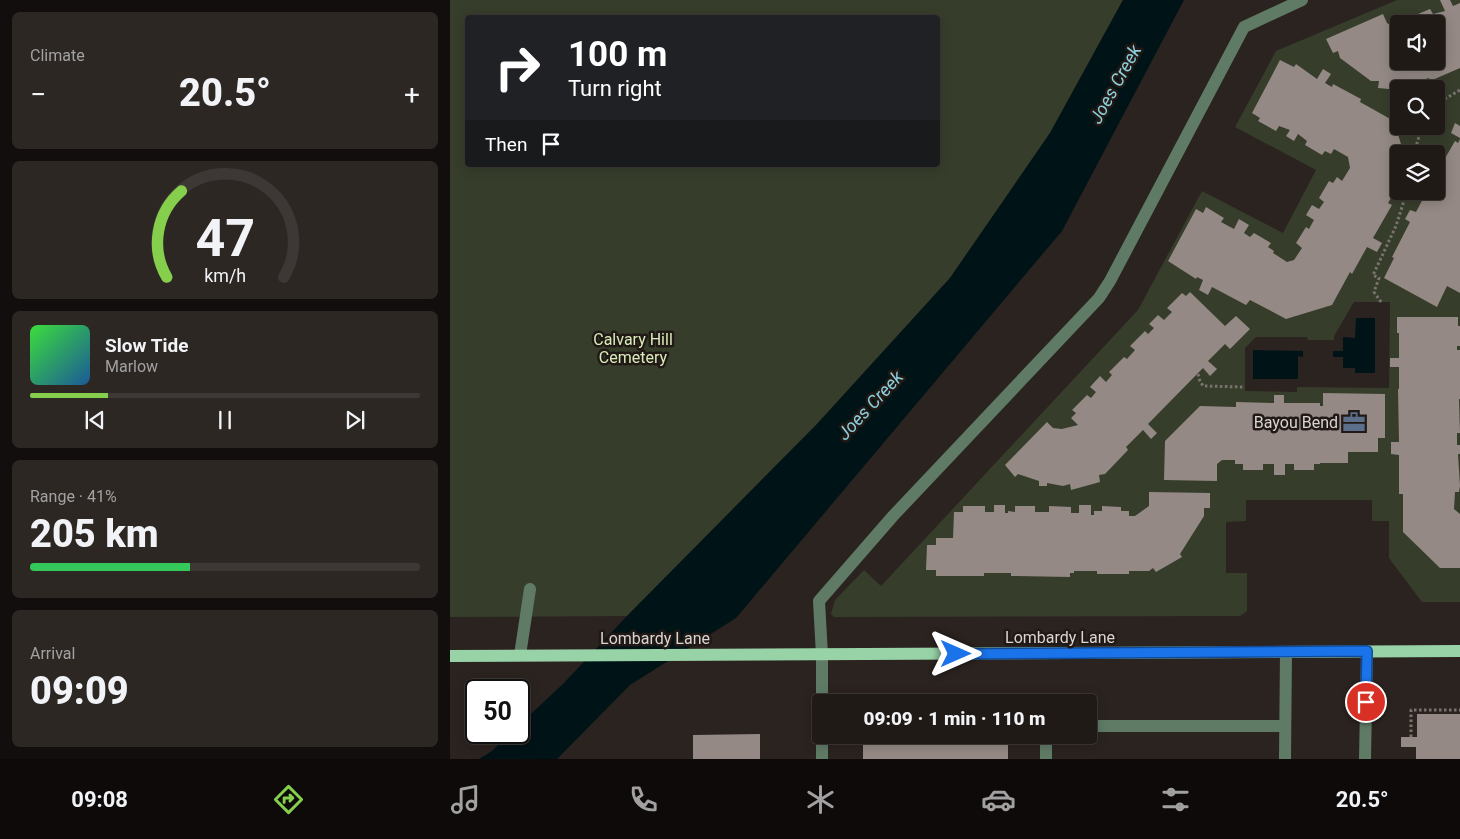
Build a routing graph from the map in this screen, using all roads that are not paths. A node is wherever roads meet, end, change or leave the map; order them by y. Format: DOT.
graph roads {
  1 [pos="1302,0"];
  2 [pos="530,589"];
  3 [pos="1367,651"];
  4 [pos="1460,651"];
  5 [pos="1286,652"];
  6 [pos="520,655"];
  7 [pos="822,655"];
  8 [pos="450,656"];
  9 [pos="822,694"];
  10 [pos="1097,726"];
  11 [pos="1285,726"];
  12 [pos="822,744"];
  13 [pos="1046,744"];
  14 [pos="822,759"];
  15 [pos="1046,759"];
  16 [pos="1285,759"];
  17 [pos="1365,759"];
  1 -- 7 [label="street"];
  2 -- 6 [label="street"];
  3 -- 4 [label="main road, Lombardy Lane"];
  3 -- 5 [label="main road, Lombardy Lane"];
  3 -- 17 [label="street"];
  5 -- 7 [label="main road, Lombardy Lane"];
  5 -- 11 [label="street"];
  6 -- 7 [label="main road, Lombardy Lane"];
  6 -- 8 [label="main road, Lombardy Lane"];
  7 -- 9 [label="street"];
  10 -- 11 [label="street"];
  11 -- 16 [label="street"];
  12 -- 14 [label="street"];
  13 -- 15 [label="street"];
}
